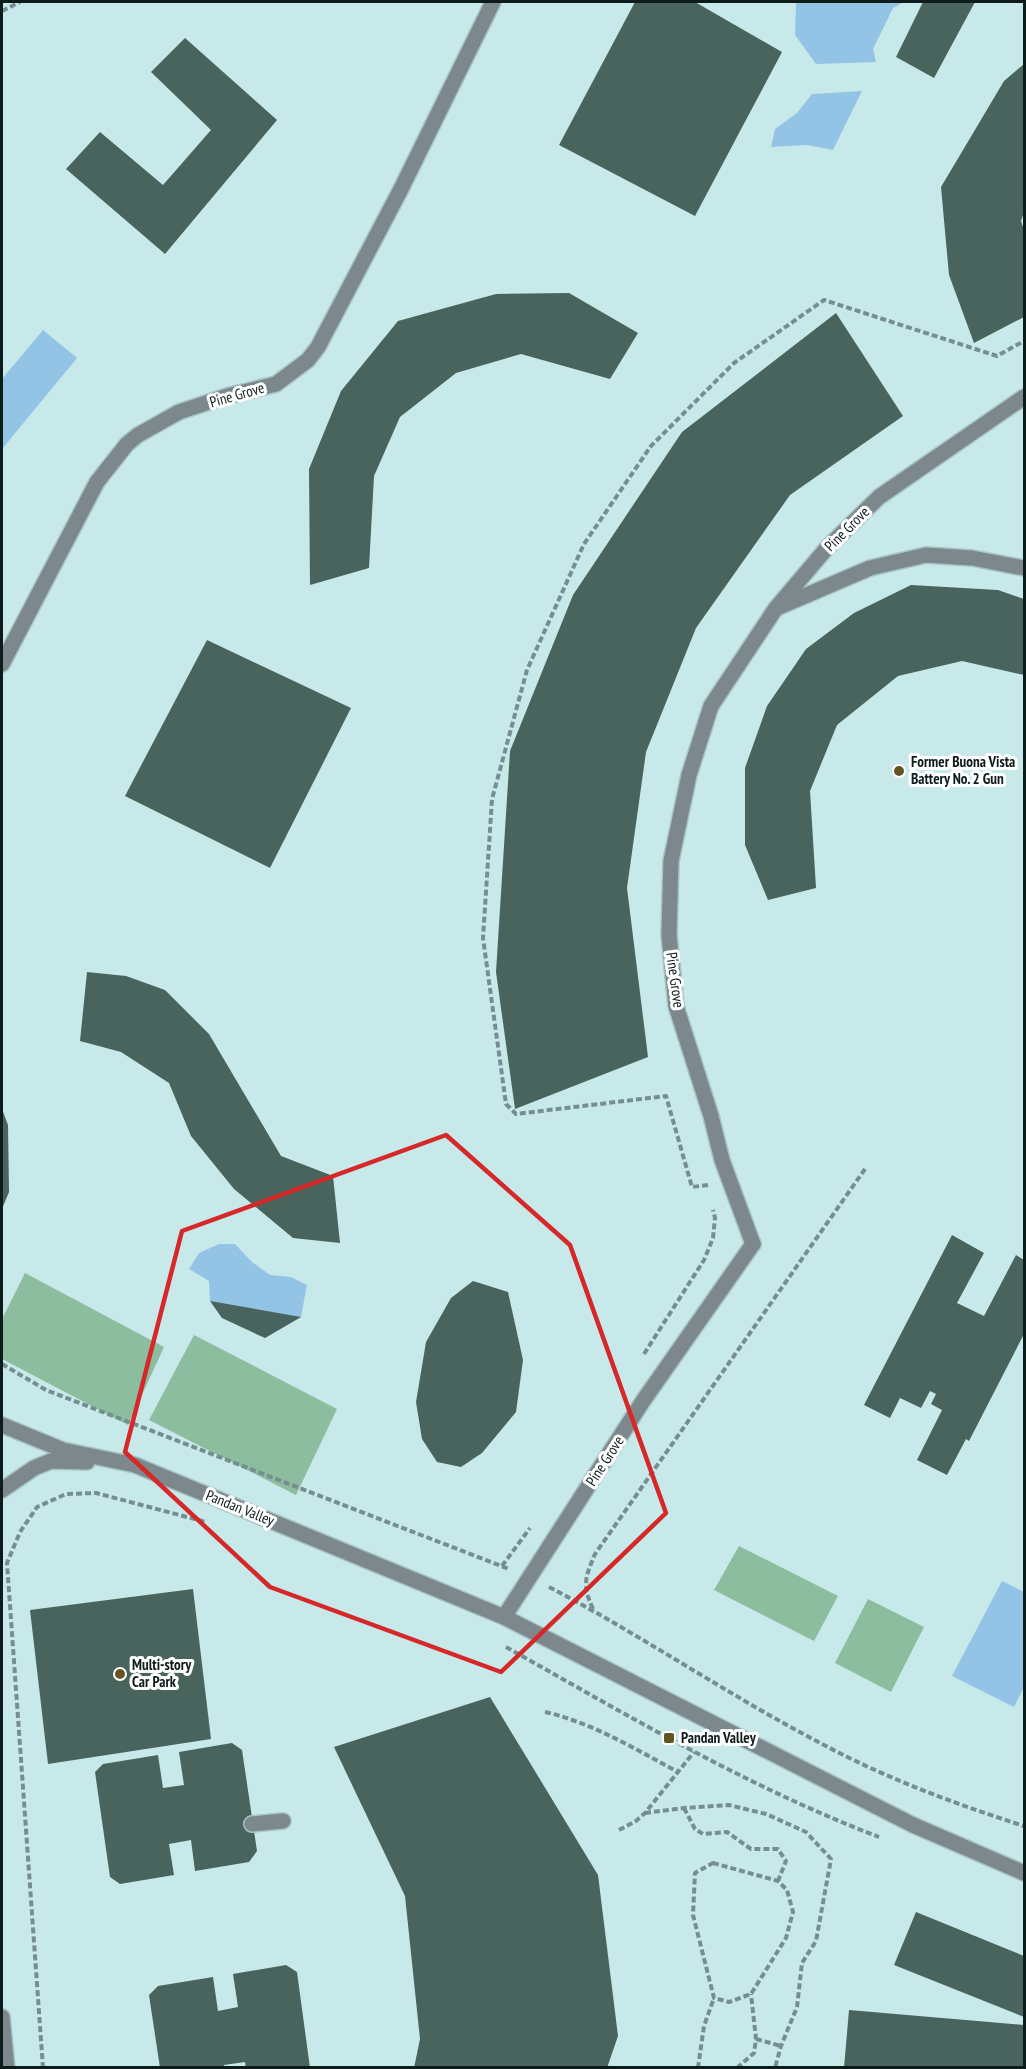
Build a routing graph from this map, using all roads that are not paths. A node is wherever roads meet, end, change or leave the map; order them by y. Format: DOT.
graph roads {
  1 [pos="493,2"];
  2 [pos="1024,397"];
  3 [pos="1024,568"];
  4 [pos="776,608"];
  5 [pos="2,664"];
  6 [pos="2,1425"];
  7 [pos="135,1465"];
  8 [pos="2,1490"];
  9 [pos="504,1617"];
  10 [pos="283,1821"];
  11 [pos="252,1824"];
  12 [pos="1024,1873"];
  13 [pos="2,2017"];
  14 [pos="7,2067"];
  1 -- 5 [label="street, Pine Grove"];
  2 -- 4 [label="street, Pine Grove"];
  3 -- 4 [label="street"];
  4 -- 9 [label="street, Pine Grove"];
  6 -- 7 [label="street, Pandan Valley"];
  7 -- 8 [label="street"];
  7 -- 9 [label="street, Pandan Valley"];
  9 -- 12 [label="street, Pandan Valley"];
  10 -- 11 [label="street"];
  13 -- 14 [label="street"];
}
